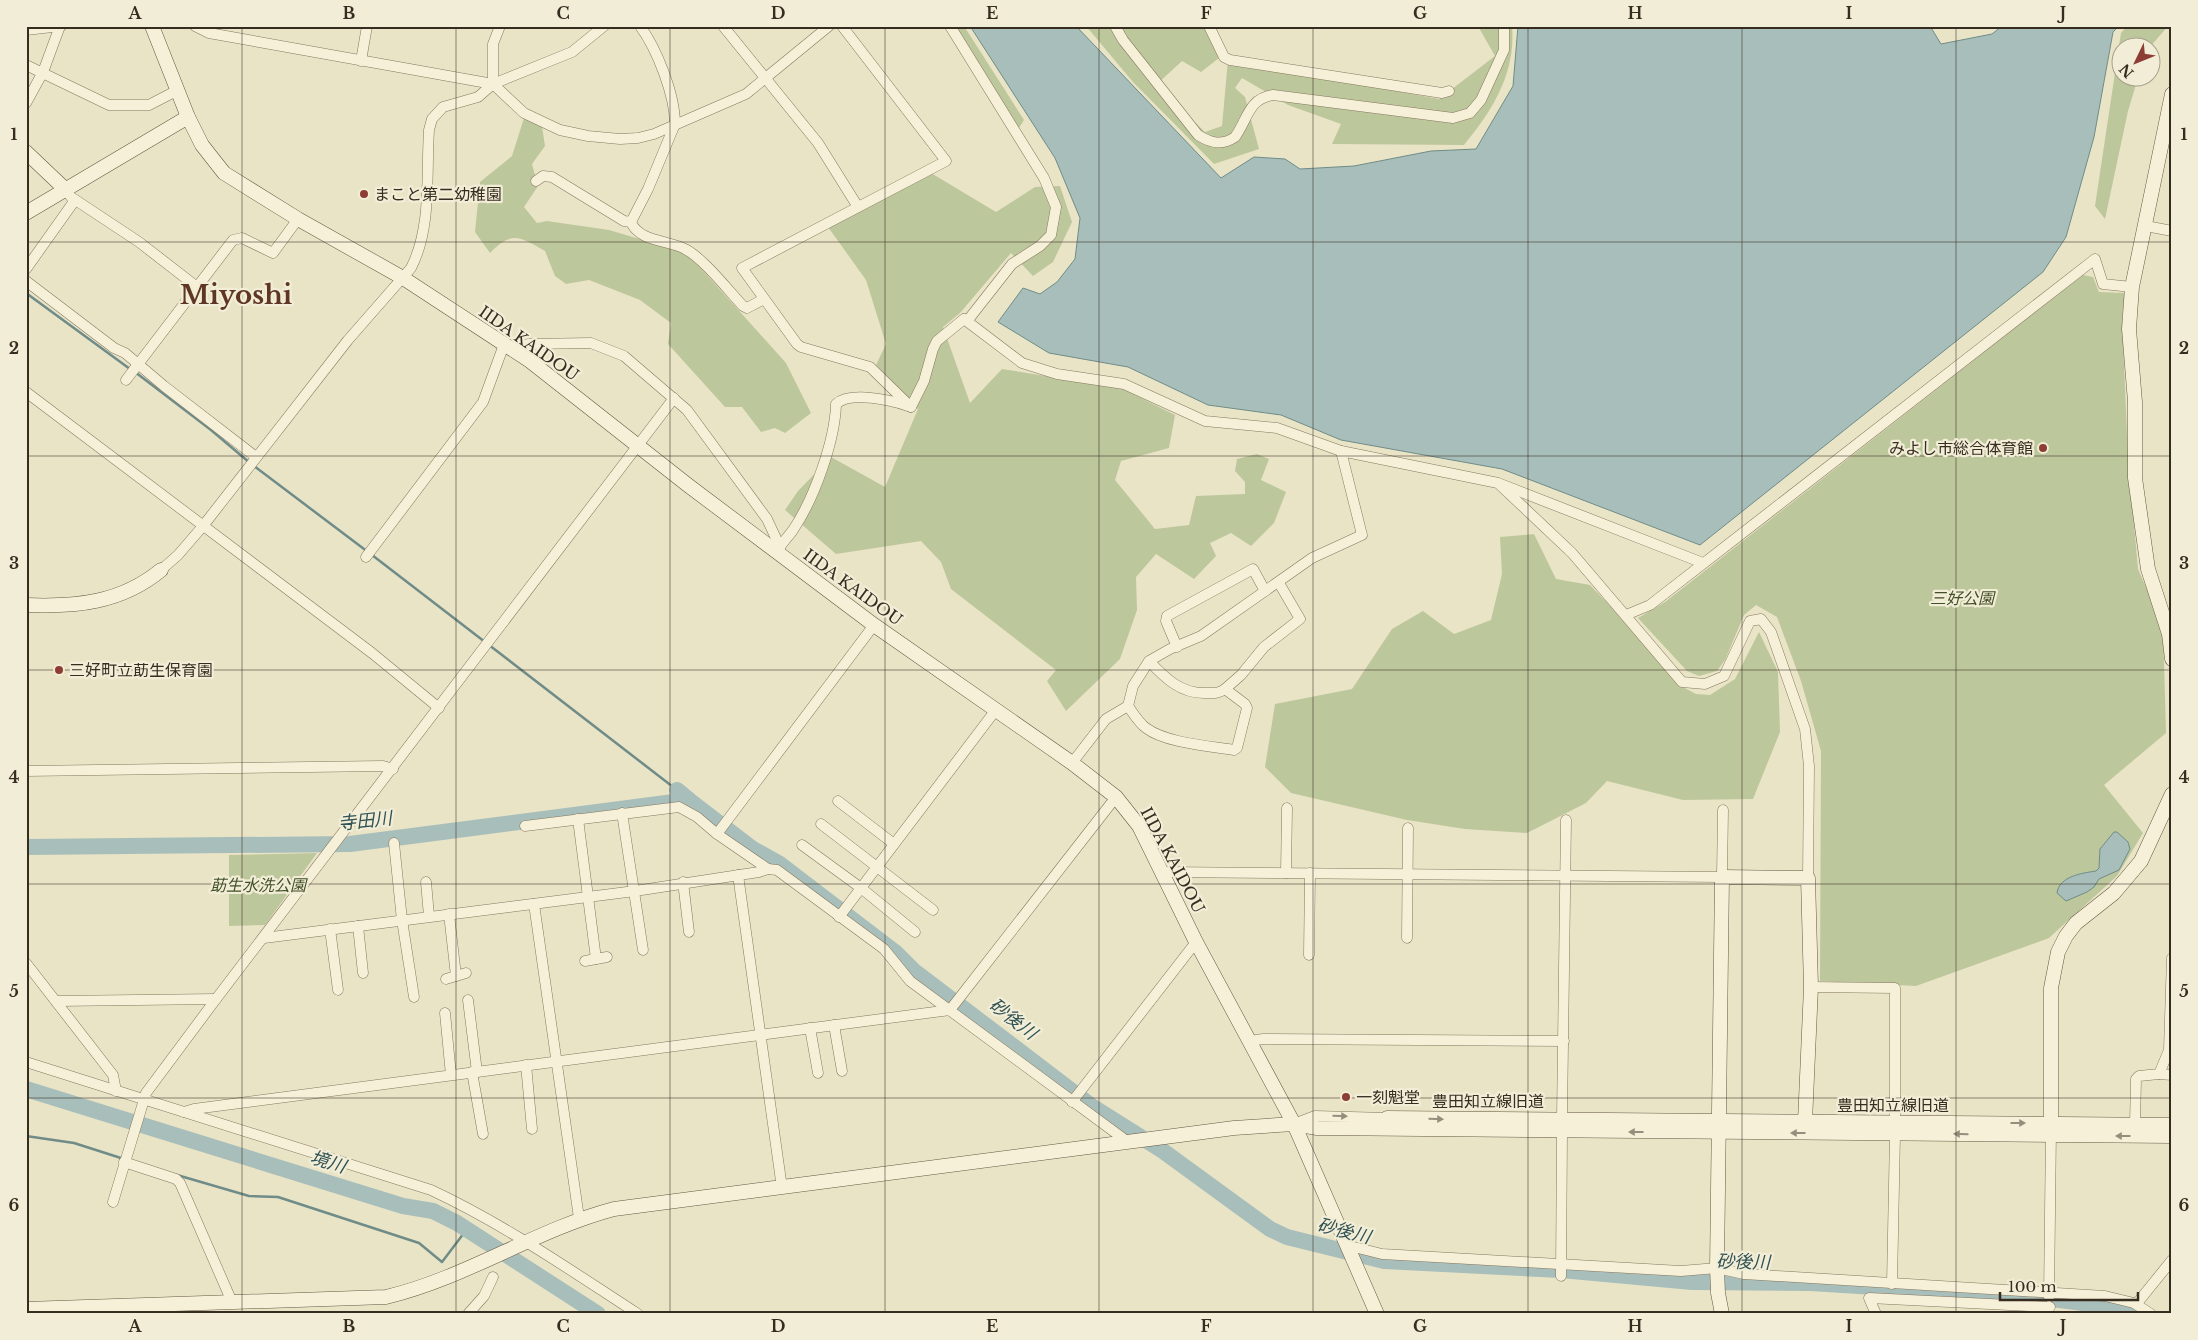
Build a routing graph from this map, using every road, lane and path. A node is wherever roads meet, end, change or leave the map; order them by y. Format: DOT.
graph roads {
  1 [pos="61,26"];
  2 [pos="152,26"];
  3 [pos="195,26"];
  4 [pos="367,26"];
  5 [pos="500,26"];
  6 [pos="604,26"];
  7 [pos="640,26"];
  8 [pos="723,26"];
  9 [pos="830,26"];
  10 [pos="842,26"];
  11 [pos="950,26"];
  12 [pos="1116,26"];
  13 [pos="1209,26"];
  14 [pos="1504,26"];
  15 [pos="26,30"];
  16 [pos="361,61"];
  17 [pos="26,65"];
  18 [pos="43,72"];
  19 [pos="767,78"];
  20 [pos="493,84"];
  21 [pos="178,90"];
  22 [pos="1449,91"];
  23 [pos="2172,94"];
  24 [pos="26,103"];
  25 [pos="188,117"];
  26 [pos="675,124"];
  27 [pos="26,152"];
  28 [pos="536,181"];
  29 [pos="70,195"];
  30 [pos="858,208"];
  31 [pos="26,213"];
  32 [pos="298,219"];
  33 [pos="631,222"];
  34 [pos="2146,226"];
  35 [pos="2172,231"];
  36 [pos="26,269"];
  37 [pos="403,278"];
  38 [pos="26,281"];
  39 [pos="197,287"];
  40 [pos="2132,287"];
  41 [pos="764,299"];
  42 [pos="968,320"];
  43 [pos="508,347"];
  44 [pos="138,365"];
  45 [pos="127,380"];
  46 [pos="26,392"];
  47 [pos="674,398"];
  48 [pos="911,407"];
  49 [pos="638,446"];
  50 [pos="1340,451"];
  51 [pos="256,457"];
  52 [pos="1498,483"];
  53 [pos="203,526"];
  54 [pos="778,549"];
  55 [pos="366,557"];
  56 [pos="1703,563"];
  57 [pos="161,570"];
  58 [pos="1280,583"];
  59 [pos="1265,591"];
  60 [pos="26,605"];
  61 [pos="1626,615"];
  62 [pos="874,625"];
  63 [pos="1177,646"];
  64 [pos="2172,659"];
  65 [pos="1149,661"];
  66 [pos="1225,689"];
  67 [pos="1128,706"];
  68 [pos="439,708"];
  69 [pos="995,711"];
  70 [pos="1072,763"];
  71 [pos="393,769"];
  72 [pos="26,771"];
  73 [pos="2172,794"];
  74 [pos="1116,797"];
  75 [pos="838,801"];
  76 [pos="1286,808"];
  77 [pos="1723,810"];
  78 [pos="622,813"];
  79 [pos="578,819"];
  80 [pos="1566,820"];
  81 [pos="820,824"];
  82 [pos="525,826"];
  83 [pos="1408,828"];
  84 [pos="718,832"];
  85 [pos="394,843"];
  86 [pos="894,844"];
  87 [pos="802,845"];
  88 [pos="876,868"];
  89 [pos="768,869"];
  90 [pos="1162,872"];
  91 [pos="1286,873"];
  92 [pos="1310,873"];
  93 [pos="1408,873"];
  94 [pos="738,875"];
  95 [pos="1566,876"];
  96 [pos="1722,877"];
  97 [pos="1808,878"];
  98 [pos="426,882"];
  99 [pos="683,882"];
  100 [pos="861,888"];
  101 [pos="635,891"];
  102 [pos="588,896"];
  103 [pos="534,904"];
  104 [pos="933,910"];
  105 [pos="449,914"];
  106 [pos="429,916"];
  107 [pos="840,916"];
  108 [pos="402,920"];
  109 [pos="358,926"];
  110 [pos="330,930"];
  111 [pos="689,932"];
  112 [pos="915,932"];
  113 [pos="264,938"];
  114 [pos="1407,938"];
  115 [pos="1196,942"];
  116 [pos="643,950"];
  117 [pos="1309,955"];
  118 [pos="607,957"];
  119 [pos="2172,958"];
  120 [pos="596,959"];
  121 [pos="585,961"];
  122 [pos="26,963"];
  123 [pos="363,974"];
  124 [pos="456,976"];
  125 [pos="1811,987"];
  126 [pos="338,990"];
  127 [pos="414,997"];
  128 [pos="216,999"];
  129 [pos="468,1000"];
  130 [pos="56,1001"];
  131 [pos="951,1009"];
  132 [pos="445,1013"];
  133 [pos="834,1025"];
  134 [pos="810,1028"];
  135 [pos="761,1035"];
  136 [pos="1564,1040"];
  137 [pos="1250,1041"];
  138 [pos="26,1062"];
  139 [pos="558,1062"];
  140 [pos="526,1065"];
  141 [pos="842,1071"];
  142 [pos="475,1072"];
  143 [pos="818,1073"];
  144 [pos="2159,1074"];
  145 [pos="451,1075"];
  146 [pos="2172,1075"];
  147 [pos="116,1091"];
  148 [pos="143,1100"];
  149 [pos="1074,1100"];
  150 [pos="184,1112"];
  151 [pos="1387,1118"];
  152 [pos="1805,1122"];
  153 [pos="1294,1124"];
  154 [pos="2135,1124"];
  155 [pos="2172,1124"];
  156 [pos="1562,1125"];
  157 [pos="1719,1126"];
  158 [pos="532,1129"];
  159 [pos="1895,1129"];
  160 [pos="2051,1129"];
  161 [pos="483,1134"];
  162 [pos="2172,1136"];
  163 [pos="1132,1141"];
  164 [pos="124,1162"];
  165 [pos="782,1188"];
  166 [pos="113,1202"];
  167 [pos="580,1218"];
  168 [pos="528,1242"];
  169 [pos="1348,1250"];
  170 [pos="2172,1260"];
  171 [pos="1717,1268"];
  172 [pos="1561,1272"];
  173 [pos="493,1277"];
  174 [pos="1892,1284"];
  175 [pos="2050,1292"];
  176 [pos="2134,1304"];
  177 [pos="233,1308"];
  178 [pos="2049,1308"];
  179 [pos="26,1309"];
  180 [pos="468,1314"];
  181 [pos="638,1314"];
  182 [pos="1377,1314"];
  183 [pos="1722,1314"];
  184 [pos="1876,1314"];
  185 [pos="2151,1314"];
  1 -- 15 [label="street"];
  1 -- 18 [label="street"];
  2 -- 21 [label="street, IIDA KAIDOU"];
  3 -- 16 [label="street"];
  4 -- 16 [label="street"];
  5 -- 20 [label="street"];
  6 -- 20 [label="street"];
  7 -- 26 [label="street"];
  8 -- 19 [label="street"];
  9 -- 19 [label="street"];
  10 -- 30 [label="street"];
  11 -- 42 [label="street"];
  12 -- 14 [label="street"];
  13 -- 22 [label="street"];
  16 -- 20 [label="street"];
  17 -- 18 [label="street"];
  18 -- 21 [label="street"];
  18 -- 24 [label="street"];
  19 -- 26 [label="street"];
  19 -- 30 [label="street"];
  20 -- 26 [label="street"];
  20 -- 37 [label="street"];
  21 -- 25 [label="street, IIDA KAIDOU"];
  23 -- 34 [label="street"];
  25 -- 29 [label="street"];
  25 -- 32 [label="street, IIDA KAIDOU"];
  26 -- 33 [label="street"];
  27 -- 29 [label="street"];
  28 -- 33 [label="street"];
  29 -- 31 [label="street"];
  29 -- 36 [label="street"];
  29 -- 39 [label="street"];
  30 -- 41 [label="street"];
  32 -- 37 [label="street, IIDA KAIDOU"];
  32 -- 39 [label="street"];
  33 -- 41 [label="street"];
  34 -- 35 [label="street"];
  34 -- 40 [label="street"];
  37 -- 43 [label="street, IIDA KAIDOU"];
  37 -- 51 [label="street"];
  38 -- 44 [label="street"];
  39 -- 44 [label="street"];
  40 -- 56 [label="street"];
  40 -- 64 [label="street"];
  41 -- 48 [label="street"];
  42 -- 48 [label="street"];
  42 -- 50 [label="street"];
  43 -- 47 [label="street"];
  43 -- 49 [label="street, IIDA KAIDOU"];
  43 -- 55 [label="street"];
  44 -- 45 [label="street"];
  44 -- 51 [label="street"];
  46 -- 53 [label="street"];
  47 -- 49 [label="street"];
  47 -- 54 [label="street"];
  48 -- 54 [label="street"];
  49 -- 54 [label="street, IIDA KAIDOU"];
  49 -- 68 [label="street"];
  50 -- 52 [label="street"];
  50 -- 58 [label="street"];
  51 -- 53 [label="street"];
  52 -- 56 [label="street"];
  52 -- 61 [label="street"];
  53 -- 57 [label="street"];
  53 -- 68 [label="street"];
  54 -- 62 [label="street, IIDA KAIDOU"];
  56 -- 61 [label="street"];
  57 -- 60 [label="street"];
  58 -- 59 [label="street"];
  58 -- 66 [label="street"];
  59 -- 63 [label="street"];
  59 -- 63 [label="street"];
  61 -- 97 [label="street"];
  62 -- 69 [label="street, IIDA KAIDOU"];
  62 -- 84 [label="street"];
  63 -- 65 [label="street"];
  65 -- 66 [label="street"];
  65 -- 67 [label="street"];
  66 -- 67 [label="street"];
  67 -- 70 [label="street"];
  68 -- 71 [label="street"];
  69 -- 70 [label="street, IIDA KAIDOU"];
  69 -- 86 [label="street"];
  70 -- 74 [label="street, IIDA KAIDOU"];
  71 -- 72 [label="street"];
  71 -- 113 [label="street"];
  73 -- 160 [label="street"];
  74 -- 90 [label="street, IIDA KAIDOU"];
  74 -- 131 [label="street"];
  75 -- 86 [label="street"];
  76 -- 91 [label="street"];
  77 -- 96 [label="street"];
  78 -- 79 [label="street"];
  78 -- 84 [label="street"];
  78 -- 101 [label="street"];
  79 -- 82 [label="street"];
  79 -- 102 [label="street"];
  80 -- 95 [label="street"];
  81 -- 88 [label="street"];
  83 -- 93 [label="street"];
  84 -- 89 [label="street"];
  85 -- 108 [label="street"];
  86 -- 88 [label="street"];
  87 -- 100 [label="street"];
  88 -- 100 [label="street"];
  88 -- 104 [label="street"];
  89 -- 94 [label="street"];
  89 -- 107 [label="street"];
  90 -- 91 [label="street"];
  90 -- 115 [label="street, IIDA KAIDOU"];
  91 -- 92 [label="street"];
  92 -- 93 [label="street"];
  92 -- 117 [label="street"];
  93 -- 95 [label="street"];
  93 -- 114 [label="street"];
  94 -- 99 [label="street"];
  94 -- 135 [label="street"];
  95 -- 96 [label="street"];
  95 -- 136 [label="street"];
  96 -- 97 [label="street"];
  96 -- 157 [label="street"];
  97 -- 125 [label="street"];
  98 -- 106 [label="street"];
  99 -- 101 [label="street"];
  99 -- 111 [label="street"];
  100 -- 107 [label="street"];
  100 -- 112 [label="street"];
  101 -- 102 [label="street"];
  101 -- 116 [label="street"];
  102 -- 103 [label="street"];
  102 -- 120 [label="street"];
  103 -- 105 [label="street"];
  103 -- 139 [label="street"];
  105 -- 106 [label="street"];
  105 -- 124 [label="street"];
  106 -- 108 [label="street"];
  107 -- 131 [label="street"];
  108 -- 109 [label="street"];
  108 -- 127 [label="street"];
  109 -- 110 [label="street"];
  109 -- 123 [label="street"];
  110 -- 113 [label="street"];
  110 -- 126 [label="street"];
  113 -- 128 [label="street"];
  115 -- 137 [label="street, IIDA KAIDOU"];
  115 -- 149 [label="street"];
  118 -- 120 [label="street"];
  119 -- 144 [label="street"];
  120 -- 121 [label="street"];
  122 -- 130 [label="street"];
  125 -- 152 [label="street"];
  125 -- 159 [label="street"];
  128 -- 130 [label="street"];
  128 -- 148 [label="street"];
  129 -- 142 [label="street"];
  130 -- 147 [label="street"];
  131 -- 133 [label="street"];
  131 -- 149 [label="street"];
  132 -- 145 [label="street"];
  133 -- 134 [label="street"];
  133 -- 141 [label="street"];
  134 -- 135 [label="street"];
  134 -- 143 [label="street"];
  135 -- 139 [label="street"];
  135 -- 165 [label="street"];
  136 -- 137 [label="street"];
  136 -- 156 [label="street"];
  137 -- 153 [label="street, IIDA KAIDOU"];
  138 -- 147 [label="street"];
  139 -- 140 [label="street"];
  139 -- 167 [label="street"];
  140 -- 142 [label="street"];
  140 -- 158 [label="street"];
  142 -- 145 [label="street"];
  142 -- 161 [label="street"];
  144 -- 146 [label="street"];
  144 -- 154 [label="street"];
  145 -- 150 [label="street"];
  147 -- 148 [label="street"];
  148 -- 150 [label="street"];
  148 -- 164 [label="street"];
  149 -- 163 [label="street"];
  150 -- 168 [label="street"];
  153 -- 151 [label="street, 豊田知立線旧道, one-way"];
  151 -- 156 [label="street, 豊田知立線旧道, one-way"];
  152 -- 157 [label="street, 豊田知立線旧道"];
  152 -- 159 [label="street, 豊田知立線旧道"];
  153 -- 156 [label="street, 豊田知立線旧道"];
  153 -- 163 [label="street"];
  153 -- 169 [label="street, IIDA KAIDOU"];
  154 -- 155 [label="street, 豊田知立線旧道"];
  154 -- 160 [label="street, 豊田知立線旧道"];
  156 -- 157 [label="street, 豊田知立線旧道"];
  156 -- 172 [label="street"];
  159 -- 157 [label="street, 豊田知立線旧道, one-way"];
  157 -- 171 [label="street"];
  159 -- 160 [label="street, 豊田知立線旧道"];
  159 -- 174 [label="street"];
  162 -- 160 [label="street, 豊田知立線旧道, one-way"];
  160 -- 175 [label="street"];
  163 -- 165 [label="street"];
  164 -- 166 [label="street"];
  164 -- 177 [label="street"];
  165 -- 167 [label="street"];
  167 -- 168 [label="street"];
  168 -- 177 [label="street"];
  168 -- 181 [label="street"];
  169 -- 172 [label="street"];
  169 -- 182 [label="street, IIDA KAIDOU"];
  170 -- 176 [label="street"];
  171 -- 172 [label="street"];
  171 -- 174 [label="street"];
  171 -- 183 [label="street"];
  173 -- 180 [label="street"];
  174 -- 175 [label="street"];
  175 -- 176 [label="street"];
  175 -- 178 [label="street"];
  176 -- 185 [label="street"];
  177 -- 179 [label="street"];
  178 -- 184 [label="street"];
}
